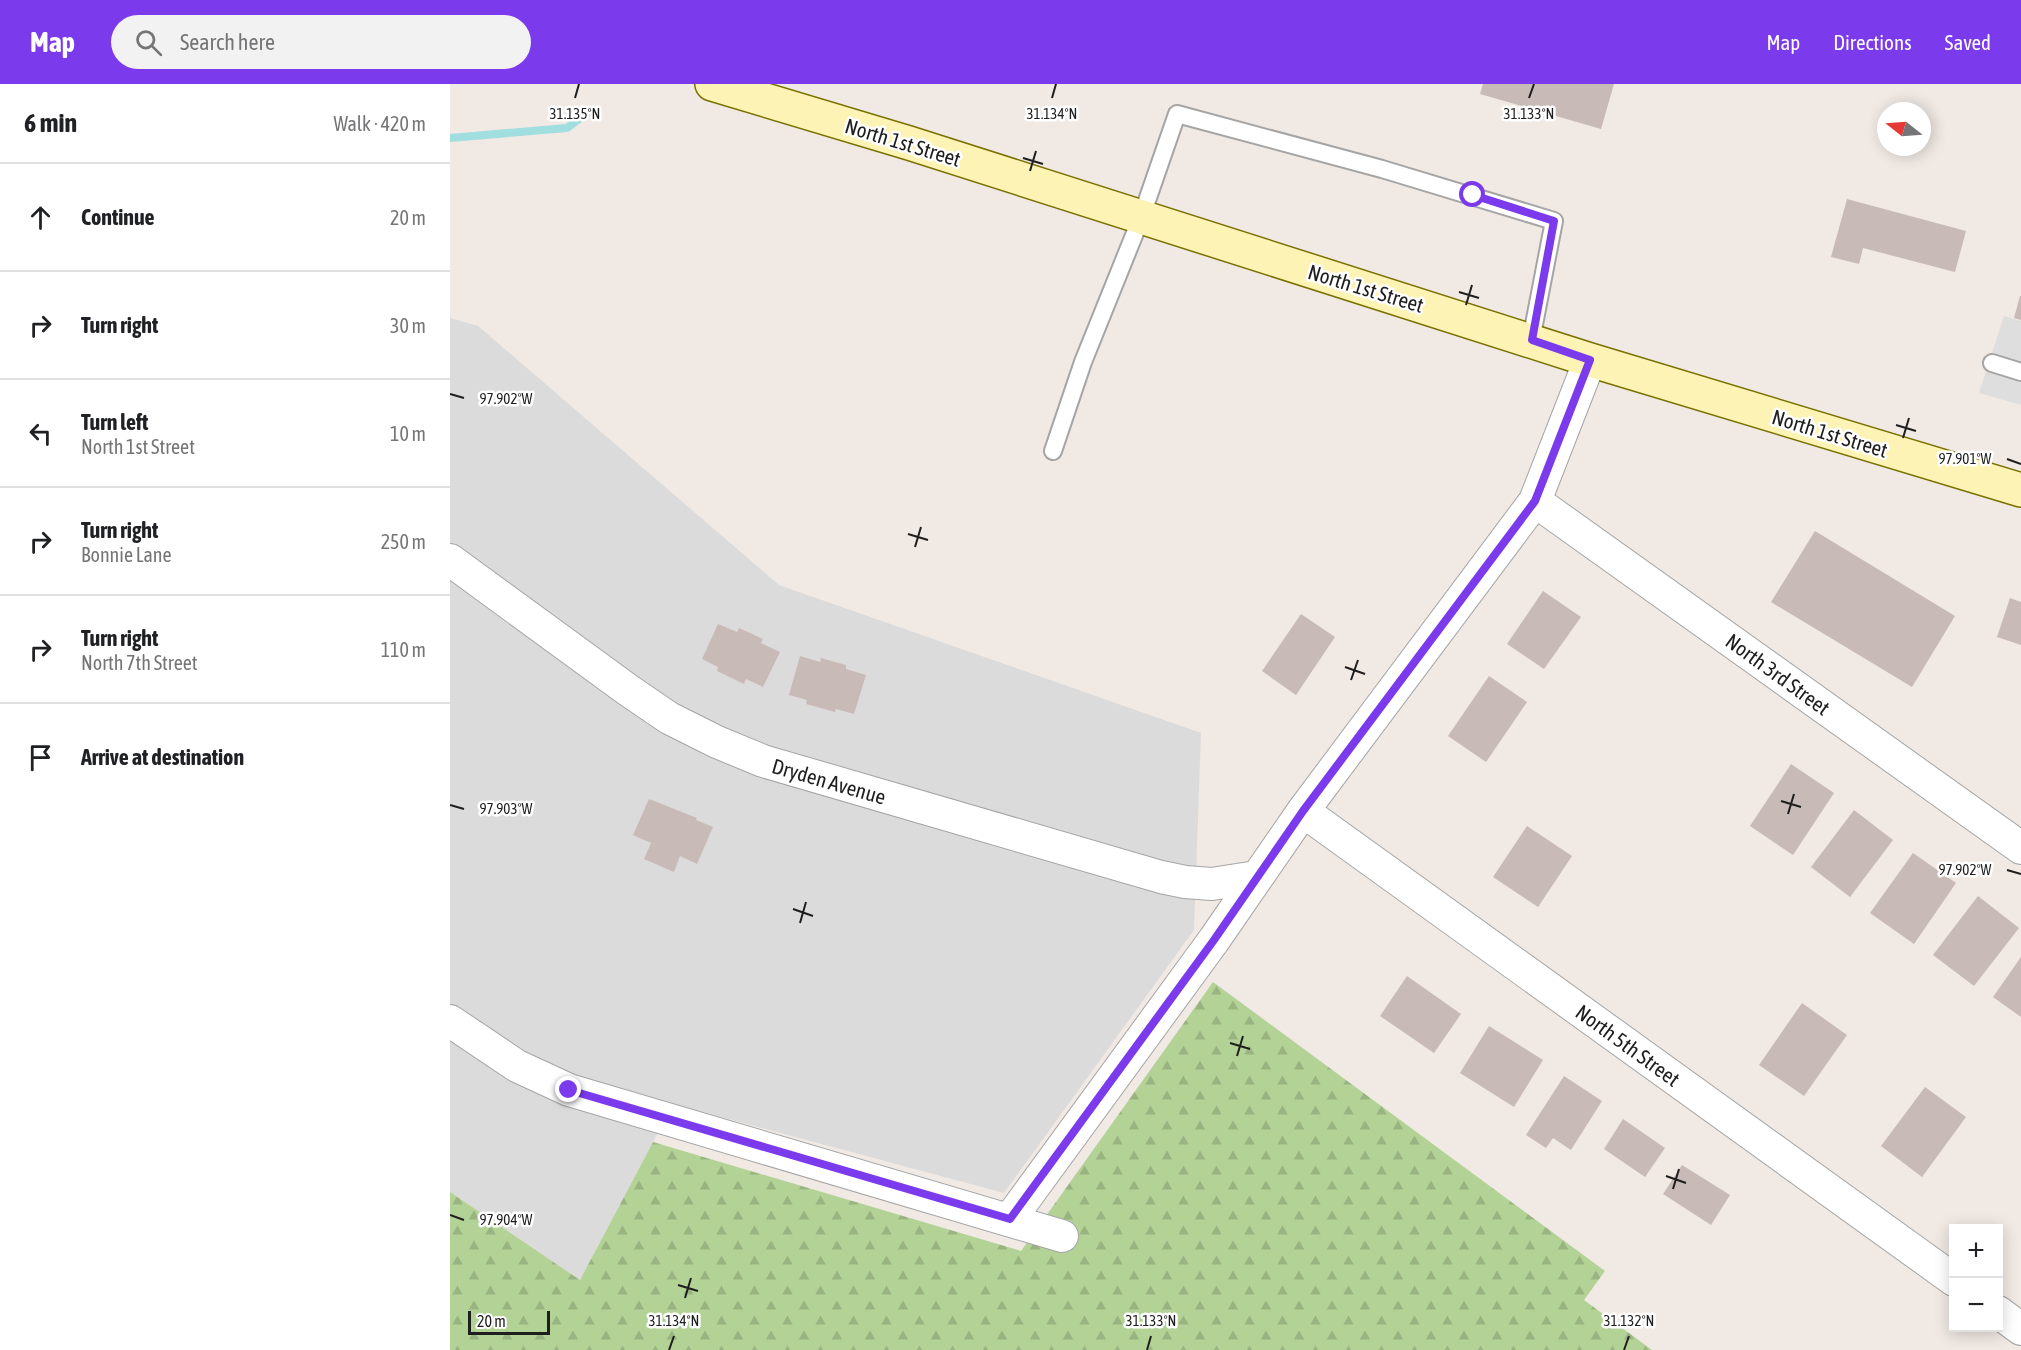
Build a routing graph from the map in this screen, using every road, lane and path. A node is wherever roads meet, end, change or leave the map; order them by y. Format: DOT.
graph roads {
  1 [pos="728,86"];
  2 [pos="1141,218"];
  3 [pos="1532,340"];
  4 [pos="1590,360"];
  5 [pos="1992,363"];
  6 [pos="2021,372"];
  7 [pos="1053,451"];
  8 [pos="2021,490"];
  9 [pos="1535,501"];
  10 [pos="450,560"];
  11 [pos="1303,811"];
  12 [pos="2021,848"];
  13 [pos="1256,877"];
  14 [pos="450,1021"];
  15 [pos="1010,1219"];
  16 [pos="1062,1236"];
  17 [pos="1950,1278"];
  18 [pos="2003,1316"];
  19 [pos="2021,1329"];
  1 -- 2 [label="main road, North 1st Street"];
  2 -- 3 [label="main road, North 1st Street"];
  2 -- 3 [label="lane"];
  2 -- 7 [label="lane"];
  3 -- 4 [label="main road, North 1st Street"];
  4 -- 8 [label="main road, North 1st Street"];
  4 -- 9 [label="street"];
  5 -- 6 [label="lane"];
  9 -- 11 [label="street"];
  9 -- 12 [label="street, North 3rd Street"];
  10 -- 13 [label="street, Dryden Avenue"];
  11 -- 13 [label="street"];
  11 -- 17 [label="street, North 5th Street"];
  13 -- 15 [label="street"];
  14 -- 15 [label="street"];
  15 -- 16 [label="street"];
  18 -- 19 [label="street"];
}
